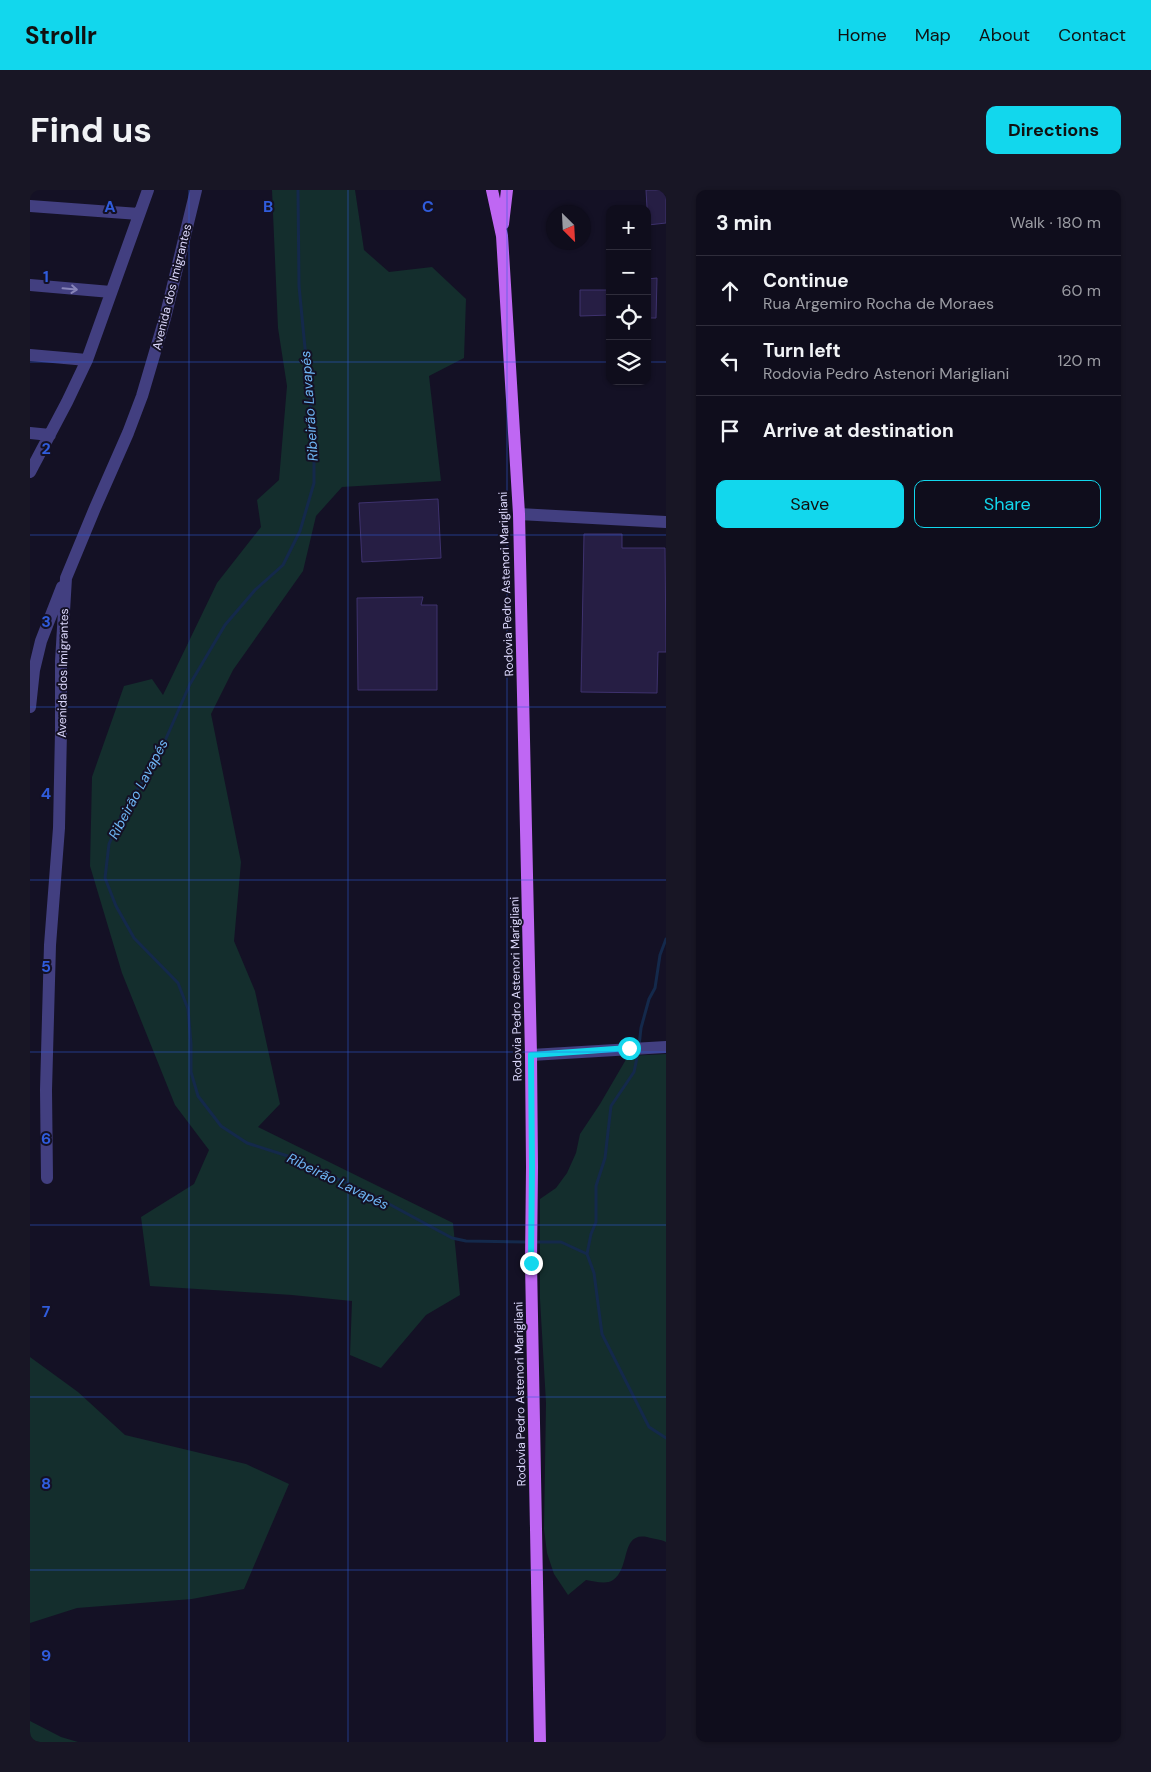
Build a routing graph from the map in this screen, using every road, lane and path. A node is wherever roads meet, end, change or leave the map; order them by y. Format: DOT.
graph roads {
  1 [pos="148,190"];
  2 [pos="196,190"];
  3 [pos="492,190"];
  4 [pos="507,190"];
  5 [pos="30,206"];
  6 [pos="139,214"];
  7 [pos="502,236"];
  8 [pos="30,285"];
  9 [pos="111,292"];
  10 [pos="30,355"];
  11 [pos="87,360"];
  12 [pos="30,433"];
  13 [pos="50,435"];
  14 [pos="30,472"];
  15 [pos="519,514"];
  16 [pos="666,522"];
  17 [pos="66,578"];
  18 [pos="30,707"];
  19 [pos="661,1047"];
  20 [pos="531,1055"];
  21 [pos="47,1178"];
  22 [pos="540,1742"];
  1 -- 6 [label="street"];
  2 -- 17 [label="street, Avenida dos Imigrantes"];
  3 -- 7 [label="main road, Rodovia Pedro Astenori Marigliani"];
  4 -- 7 [label="main road, Rodovia Pedro Astenori Marigliani"];
  5 -- 6 [label="street"];
  6 -- 9 [label="street"];
  7 -- 15 [label="main road, Rodovia Pedro Astenori Marigliani"];
  8 -- 9 [label="street, one-way"];
  9 -- 11 [label="street"];
  10 -- 11 [label="street"];
  11 -- 13 [label="street"];
  12 -- 13 [label="street"];
  13 -- 14 [label="street"];
  15 -- 16 [label="street"];
  15 -- 20 [label="main road, Rodovia Pedro Astenori Marigliani"];
  17 -- 18 [label="street"];
  17 -- 21 [label="street, Avenida dos Imigrantes"];
  19 -- 20 [label="street"];
  20 -- 22 [label="main road, Rodovia Pedro Astenori Marigliani"];
}
